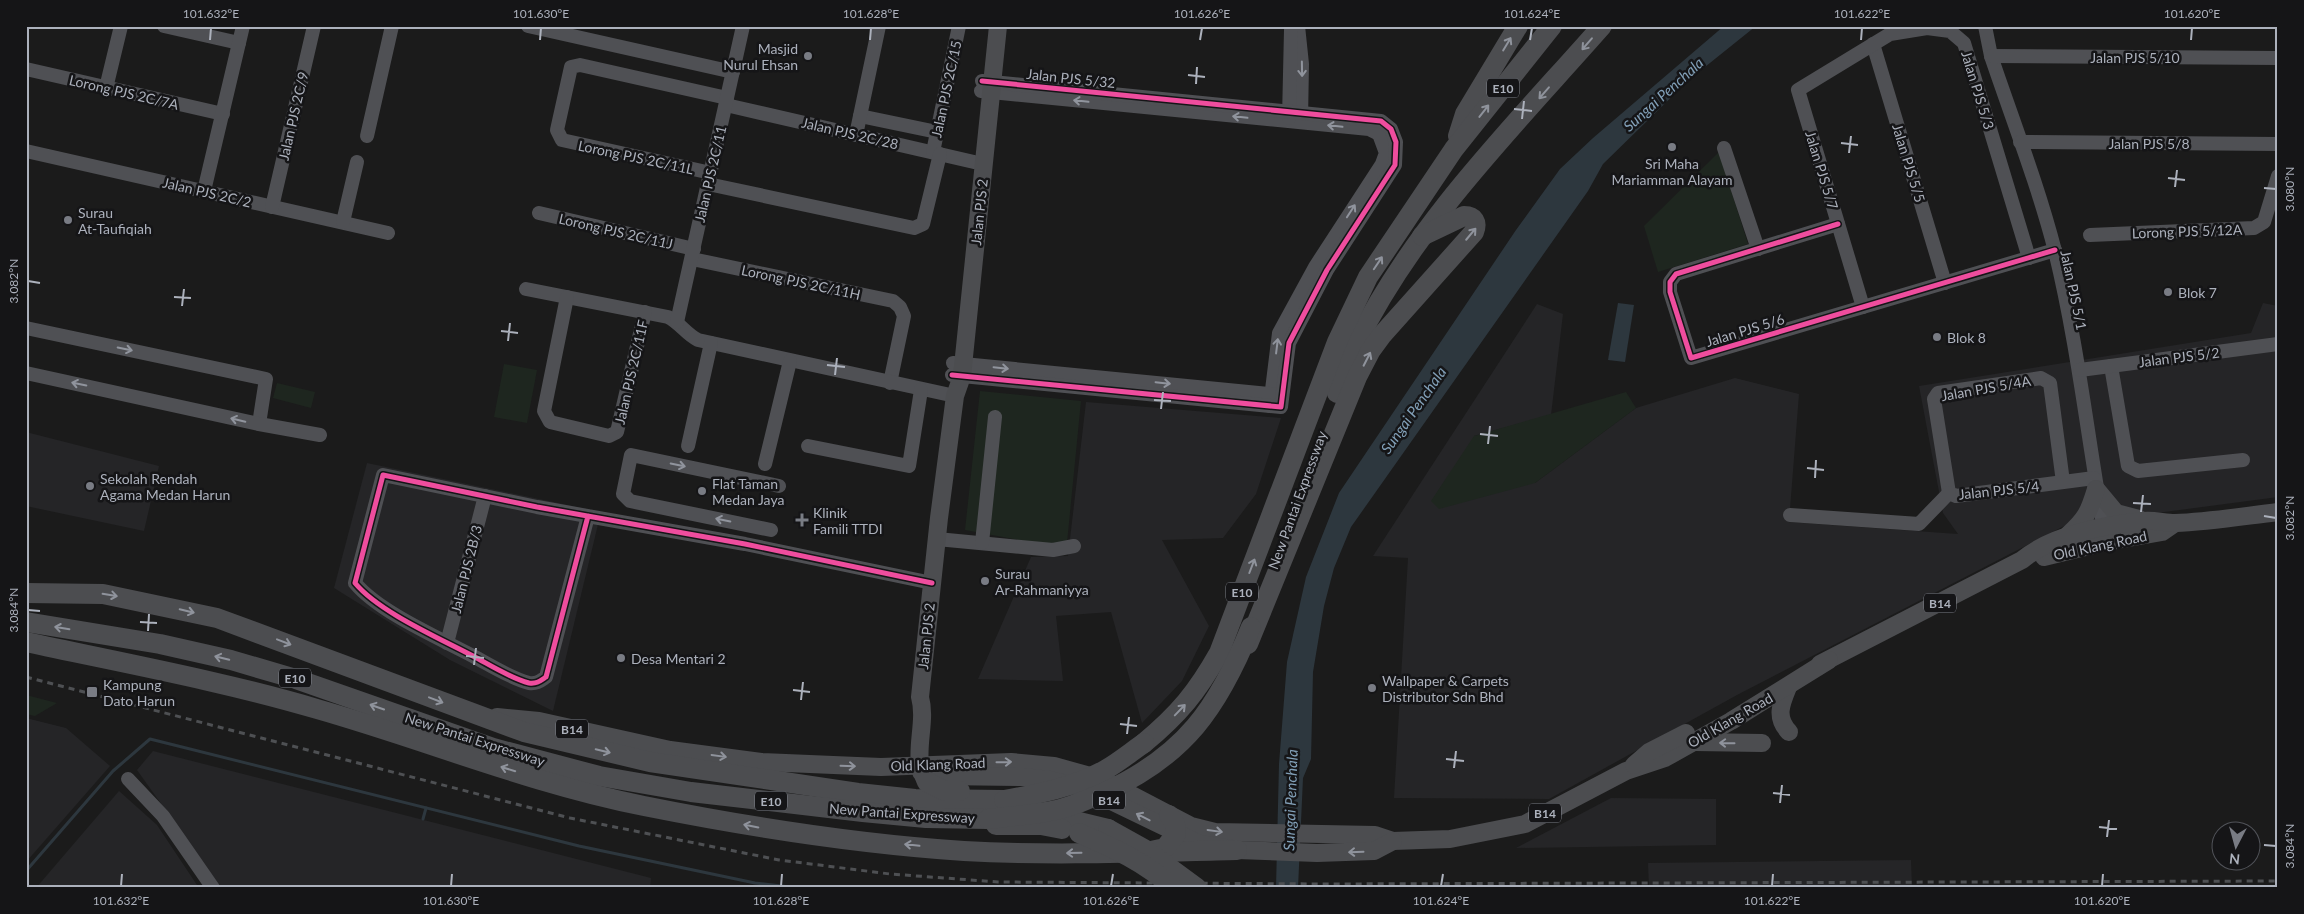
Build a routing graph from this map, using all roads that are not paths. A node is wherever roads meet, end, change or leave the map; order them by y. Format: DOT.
graph roads {
  1 [pos="120,26"];
  2 [pos="164,26"];
  3 [pos="243,26"];
  4 [pos="314,26"];
  5 [pos="392,26"];
  6 [pos="528,26"];
  7 [pos="743,26"];
  8 [pos="879,26"];
  9 [pos="958,26"];
  10 [pos="988,26"];
  11 [pos="998,26"];
  12 [pos="1291,26"];
  13 [pos="1298,26"];
  14 [pos="1518,26"];
  15 [pos="1552,26"];
  16 [pos="1602,26"];
  17 [pos="1985,26"];
  18 [pos="239,43"];
  19 [pos="1873,44"];
  20 [pos="1992,56"];
  21 [pos="2278,58"];
  22 [pos="26,70"];
  23 [pos="733,72"];
  24 [pos="987,86"];
  25 [pos="106,88"];
  26 [pos="1798,90"];
  27 [pos="726,102"];
  28 [pos="222,114"];
  29 [pos="860,116"];
  30 [pos="1295,117"];
  31 [pos="937,132"];
  32 [pos="856,135"];
  33 [pos="366,136"];
  34 [pos="562,140"];
  35 [pos="2020,142"];
  36 [pos="2278,144"];
  37 [pos="1724,148"];
  38 [pos="1454,149"];
  39 [pos="26,151"];
  40 [pos="937,153"];
  41 [pos="357,162"];
  42 [pos="974,162"];
  43 [pos="2278,176"];
  44 [pos="709,179"];
  45 [pos="204,192"];
  46 [pos="272,207"];
  47 [pos="822,208"];
  48 [pos="539,212"];
  49 [pos="343,222"];
  50 [pos="1838,224"];
  51 [pos="388,233"];
  52 [pos="2090,235"];
  53 [pos="1422,236"];
  54 [pos="1758,249"];
  55 [pos="2055,250"];
  56 [pos="693,254"];
  57 [pos="2029,258"];
  58 [pos="1945,283"];
  59 [pos="526,289"];
  60 [pos="567,297"];
  61 [pos="1863,307"];
  62 [pos="645,312"];
  63 [pos="677,322"];
  64 [pos="26,328"];
  65 [pos="711,343"];
  66 [pos="2278,344"];
  67 [pos="790,361"];
  68 [pos="2111,366"];
  69 [pos="958,369"];
  70 [pos="2080,370"];
  71 [pos="26,373"];
  72 [pos="890,383"];
  73 [pos="921,390"];
  74 [pos="954,396"];
  75 [pos="995,417"];
  76 [pos="1316,420"];
  77 [pos="259,424"];
  78 [pos="320,435"];
  79 [pos="688,446"];
  80 [pos="808,446"];
  81 [pos="1942,449"];
  82 [pos="2243,460"];
  83 [pos="764,464"];
  84 [pos="2063,482"];
  85 [pos="2095,484"];
  86 [pos="780,486"];
  87 [pos="1950,494"];
  88 [pos="485,496"];
  89 [pos="2276,512"];
  90 [pos="1790,515"];
  91 [pos="588,516"];
  92 [pos="2146,521"];
  93 [pos="2175,523"];
  94 [pos="771,530"];
  95 [pos="2105,535"];
  96 [pos="2064,538"];
  97 [pos="936,539"];
  98 [pos="982,543"];
  99 [pos="1074,546"];
  100 [pos="2022,560"];
  101 [pos="932,583"];
  102 [pos="26,593"];
  103 [pos="26,622"];
  104 [pos="26,642"];
  105 [pos="447,642"];
  106 [pos="1829,660"];
  107 [pos="1788,687"];
  108 [pos="472,714"];
  109 [pos="1789,732"];
  110 [pos="1692,742"];
  111 [pos="1762,743"];
  112 [pos="917,768"];
  113 [pos="1626,771"];
  114 [pos="128,779"];
  115 [pos="1102,779"];
  116 [pos="541,780"];
  117 [pos="1169,815"];
  118 [pos="1108,829"];
  119 [pos="1176,834"];
  120 [pos="1393,841"];
  121 [pos="1237,850"];
  122 [pos="1141,852"];
  123 [pos="213,888"];
  124 [pos="1174,888"];
  125 [pos="1197,888"];
  1 -- 25 [label="street"];
  2 -- 18 [label="street"];
  3 -- 18 [label="street"];
  4 -- 46 [label="street, Jalan PJS 2C/9"];
  5 -- 33 [label="street"];
  6 -- 23 [label="street"];
  7 -- 23 [label="street, Jalan PJS 2C/11"];
  8 -- 29 [label="street"];
  9 -- 31 [label="street, Jalan PJS 2C/15"];
  10 -- 24 [label="main road, Jalan PJS 2"];
  11 -- 24 [label="main road, Jalan PJS 2"];
  12 -- 30 [label="street"];
  13 -- 30 [label="street, one-way"];
  38 -- 14 [label="highway, one-way"];
  38 -- 15 [label="highway, New Pantai Expressway / E10, one-way"];
  16 -- 53 [label="highway, New Pantai Expressway / E10, one-way"];
  17 -- 20 [label="street, Jalan PJS 5/1"];
  18 -- 28 [label="street"];
  19 -- 26 [label="street, Jalan PJS 5/3"];
  19 -- 57 [label="street, Jalan PJS 5/3"];
  19 -- 58 [label="street, Jalan PJS 5/5"];
  20 -- 21 [label="street, Jalan PJS 5/10"];
  20 -- 35 [label="street, Jalan PJS 5/1"];
  22 -- 25 [label="street, Lorong PJS 2C/7A"];
  23 -- 27 [label="street, Jalan PJS 2C/11"];
  24 -- 30 [label="street, Jalan PJS 5/32"];
  24 -- 42 [label="main road, Jalan PJS 2"];
  24 -- 69 [label="main road, Jalan PJS 2"];
  25 -- 28 [label="street, Lorong PJS 2C/7A"];
  26 -- 50 [label="street, Jalan PJS 5/7"];
  27 -- 32 [label="street, Jalan PJS 2C/28"];
  27 -- 34 [label="street, Jalan PJS 2C/28"];
  27 -- 44 [label="street, Jalan PJS 2C/11"];
  28 -- 45 [label="street"];
  29 -- 31 [label="street"];
  29 -- 32 [label="street"];
  30 -- 69 [label="street, Jalan PJS 5/32"];
  31 -- 40 [label="street, Jalan PJS 2C/15"];
  32 -- 40 [label="street, Jalan PJS 2C/28"];
  34 -- 44 [label="street, Lorong PJS 2C/11L"];
  35 -- 36 [label="street, Jalan PJS 5/8"];
  35 -- 55 [label="street, Jalan PJS 5/1"];
  37 -- 54 [label="street"];
  76 -- 38 [label="highway, New Pantai Expressway / E10, one-way"];
  39 -- 45 [label="street, Jalan PJS 2C/2"];
  40 -- 42 [label="street, Jalan PJS 2C/28"];
  40 -- 47 [label="street, Jalan PJS 2C/15"];
  41 -- 49 [label="street"];
  42 -- 69 [label="main road, Jalan PJS 2"];
  43 -- 52 [label="street, Lorong PJS 5/12A"];
  44 -- 47 [label="street, Lorong PJS 2C/11L"];
  44 -- 56 [label="street, Jalan PJS 2C/11"];
  45 -- 46 [label="street, Jalan PJS 2C/2"];
  46 -- 49 [label="street, Jalan PJS 2C/2"];
  48 -- 56 [label="street, Lorong PJS 2C/11J"];
  49 -- 51 [label="street, Jalan PJS 2C/2"];
  50 -- 54 [label="street, Jalan PJS 5/6"];
  50 -- 61 [label="street, Jalan PJS 5/7"];
  53 -- 76 [label="highway, New Pantai Expressway / E10"];
  115 -- 53 [label="highway, one-way"];
  54 -- 61 [label="street, Jalan PJS 5/6"];
  55 -- 57 [label="street, Jalan PJS 5/6"];
  55 -- 70 [label="street, Jalan PJS 5/1"];
  56 -- 63 [label="street, Jalan PJS 2C/11"];
  56 -- 72 [label="street, Lorong PJS 2C/11H"];
  57 -- 58 [label="street, Jalan PJS 5/6"];
  58 -- 61 [label="street, Jalan PJS 5/6"];
  59 -- 60 [label="street"];
  60 -- 62 [label="street"];
  60 -- 62 [label="street, Jalan PJS 2C/11F"];
  62 -- 63 [label="street"];
  63 -- 65 [label="street"];
  64 -- 77 [label="street, one-way"];
  65 -- 67 [label="street"];
  65 -- 79 [label="street"];
  66 -- 68 [label="street, Jalan PJS 5/2"];
  67 -- 72 [label="street"];
  67 -- 83 [label="street"];
  68 -- 70 [label="street, Jalan PJS 5/2"];
  68 -- 82 [label="street"];
  69 -- 74 [label="main road, Jalan PJS 2"];
  70 -- 85 [label="street, Jalan PJS 5/1"];
  77 -- 71 [label="street, one-way"];
  72 -- 73 [label="street"];
  73 -- 74 [label="street"];
  73 -- 80 [label="street"];
  74 -- 97 [label="main road, Jalan PJS 2"];
  75 -- 98 [label="street"];
  76 -- 103 [label="highway, New Pantai Expressway / E10, one-way, bridge"];
  108 -- 76 [label="highway, New Pantai Expressway / E10, one-way, bridge"];
  77 -- 78 [label="street"];
  81 -- 84 [label="street, Jalan PJS 5/4A"];
  81 -- 87 [label="street, Jalan PJS 5/4"];
  84 -- 85 [label="street, Jalan PJS 5/4"];
  84 -- 87 [label="street, Jalan PJS 5/4"];
  85 -- 92 [label="main road"];
  85 -- 95 [label="street, Jalan PJS 5/1"];
  85 -- 96 [label="main road"];
  94 -- 86 [label="street, one-way"];
  87 -- 90 [label="street"];
  88 -- 91 [label="street"];
  88 -- 105 [label="street, Jalan PJS 2B/3"];
  88 -- 105 [label="street"];
  89 -- 93 [label="main road, Old Klang Road / B14"];
  91 -- 101 [label="street"];
  91 -- 105 [label="street"];
  92 -- 93 [label="main road, Old Klang Road / B14"];
  92 -- 95 [label="main road, Old Klang Road / B14"];
  93 -- 95 [label="main road, Old Klang Road / B14"];
  95 -- 96 [label="main road, Old Klang Road / B14"];
  95 -- 100 [label="main road, Old Klang Road / B14"];
  96 -- 100 [label="main road, Old Klang Road / B14"];
  97 -- 98 [label="street"];
  97 -- 101 [label="main road, Jalan PJS 2"];
  98 -- 99 [label="street"];
  100 -- 106 [label="main road, Old Klang Road / B14"];
  101 -- 112 [label="main road, Jalan PJS 2"];
  102 -- 108 [label="highway, New Pantai Expressway / E10, one-way"];
  116 -- 104 [label="highway, one-way"];
  106 -- 107 [label="main road, Old Klang Road / B14"];
  106 -- 113 [label="main road, Old Klang Road / B14"];
  107 -- 109 [label="main road"];
  107 -- 110 [label="main road, Old Klang Road / B14"];
  108 -- 112 [label="main road, Old Klang Road / B14, one-way"];
  108 -- 118 [label="highway"];
  111 -- 110 [label="main road, one-way"];
  110 -- 113 [label="main road, Old Klang Road / B14"];
  112 -- 115 [label="main road, Old Klang Road / B14, one-way"];
  112 -- 118 [label="highway"];
  119 -- 112 [label="main road, Old Klang Road / B14, one-way"];
  113 -- 120 [label="main road, Old Klang Road / B14"];
  114 -- 123 [label="street"];
  115 -- 117 [label="main road, Old Klang Road / B14"];
  122 -- 116 [label="highway, one-way"];
  116 -- 124 [label="highway, bridge"];
  117 -- 119 [label="highway"];
  117 -- 120 [label="main road, Old Klang Road / B14, one-way"];
  118 -- 125 [label="highway, bridge"];
  119 -- 121 [label="main road, Old Klang Road / B14"];
  119 -- 122 [label="highway"];
  120 -- 121 [label="main road, Old Klang Road / B14, one-way"];
  121 -- 122 [label="highway"];
}
